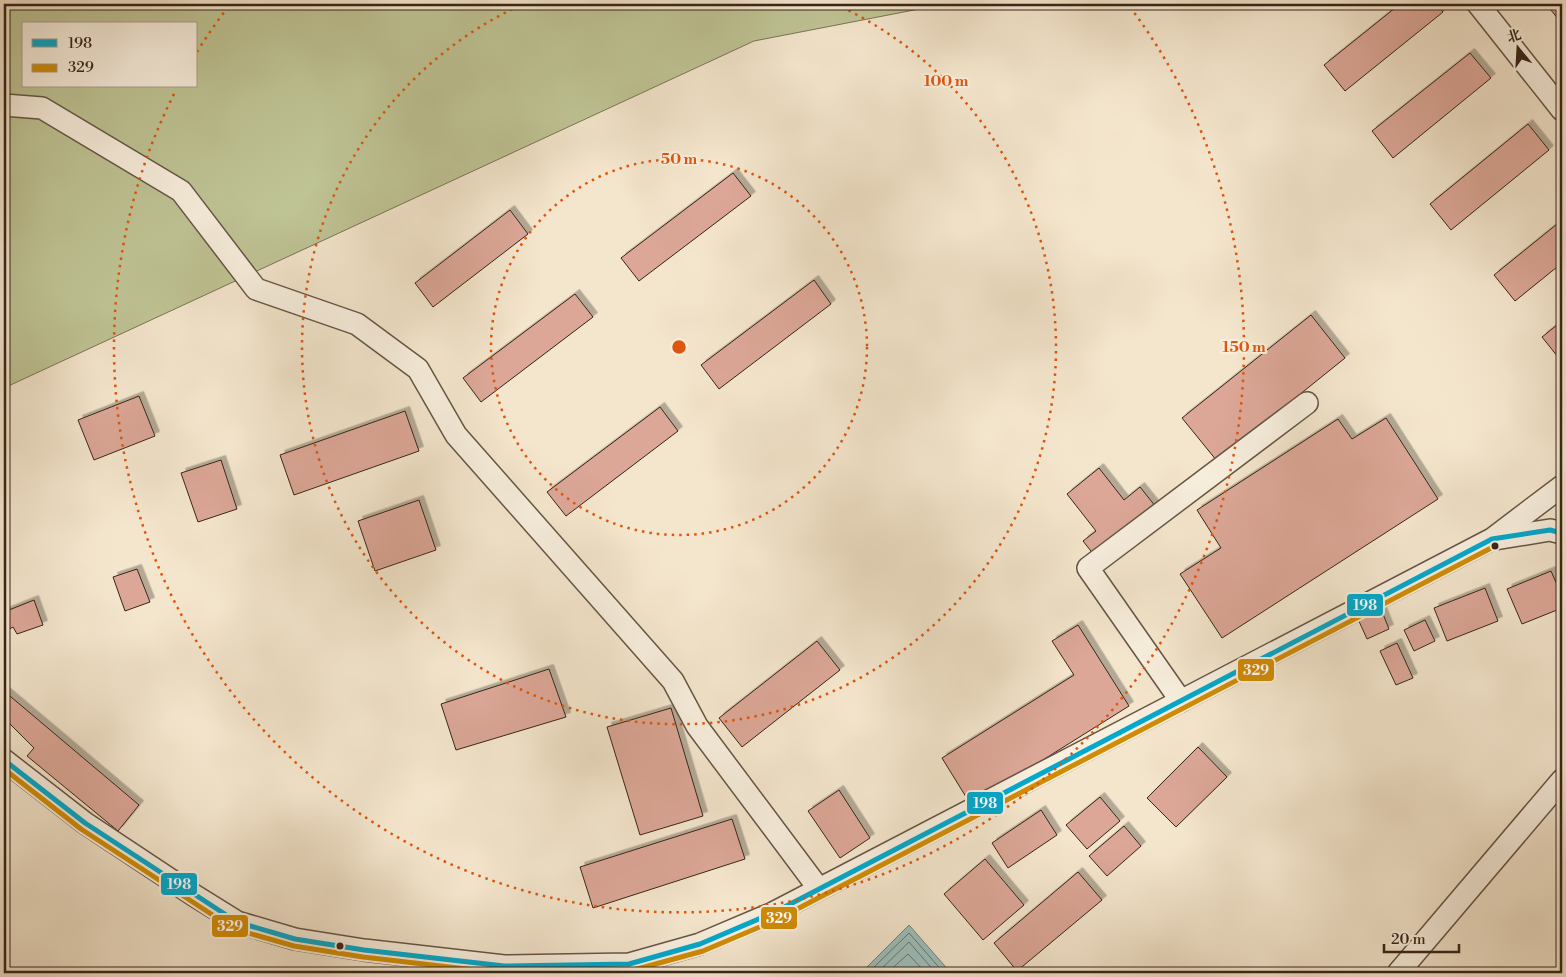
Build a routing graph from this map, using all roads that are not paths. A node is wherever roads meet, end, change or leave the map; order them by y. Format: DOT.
graph roads {
  1 [pos="1478,4"];
  2 [pos="4,105"];
  3 [pos="1562,110"];
  4 [pos="1307,403"];
  5 [pos="1562,486"];
  6 [pos="1562,533"];
  7 [pos="1492,539"];
  8 [pos="1181,701"];
  9 [pos="4,760"];
  10 [pos="1562,780"];
  11 [pos="819,889"];
  12 [pos="1398,973"];
  1 -- 3 [label="street"];
  2 -- 11 [label="street"];
  4 -- 8 [label="street"];
  5 -- 7 [label="street"];
  6 -- 7 [label="street"];
  7 -- 8 [label="street"];
  8 -- 11 [label="street"];
  9 -- 11 [label="street"];
  10 -- 12 [label="street"];
}
